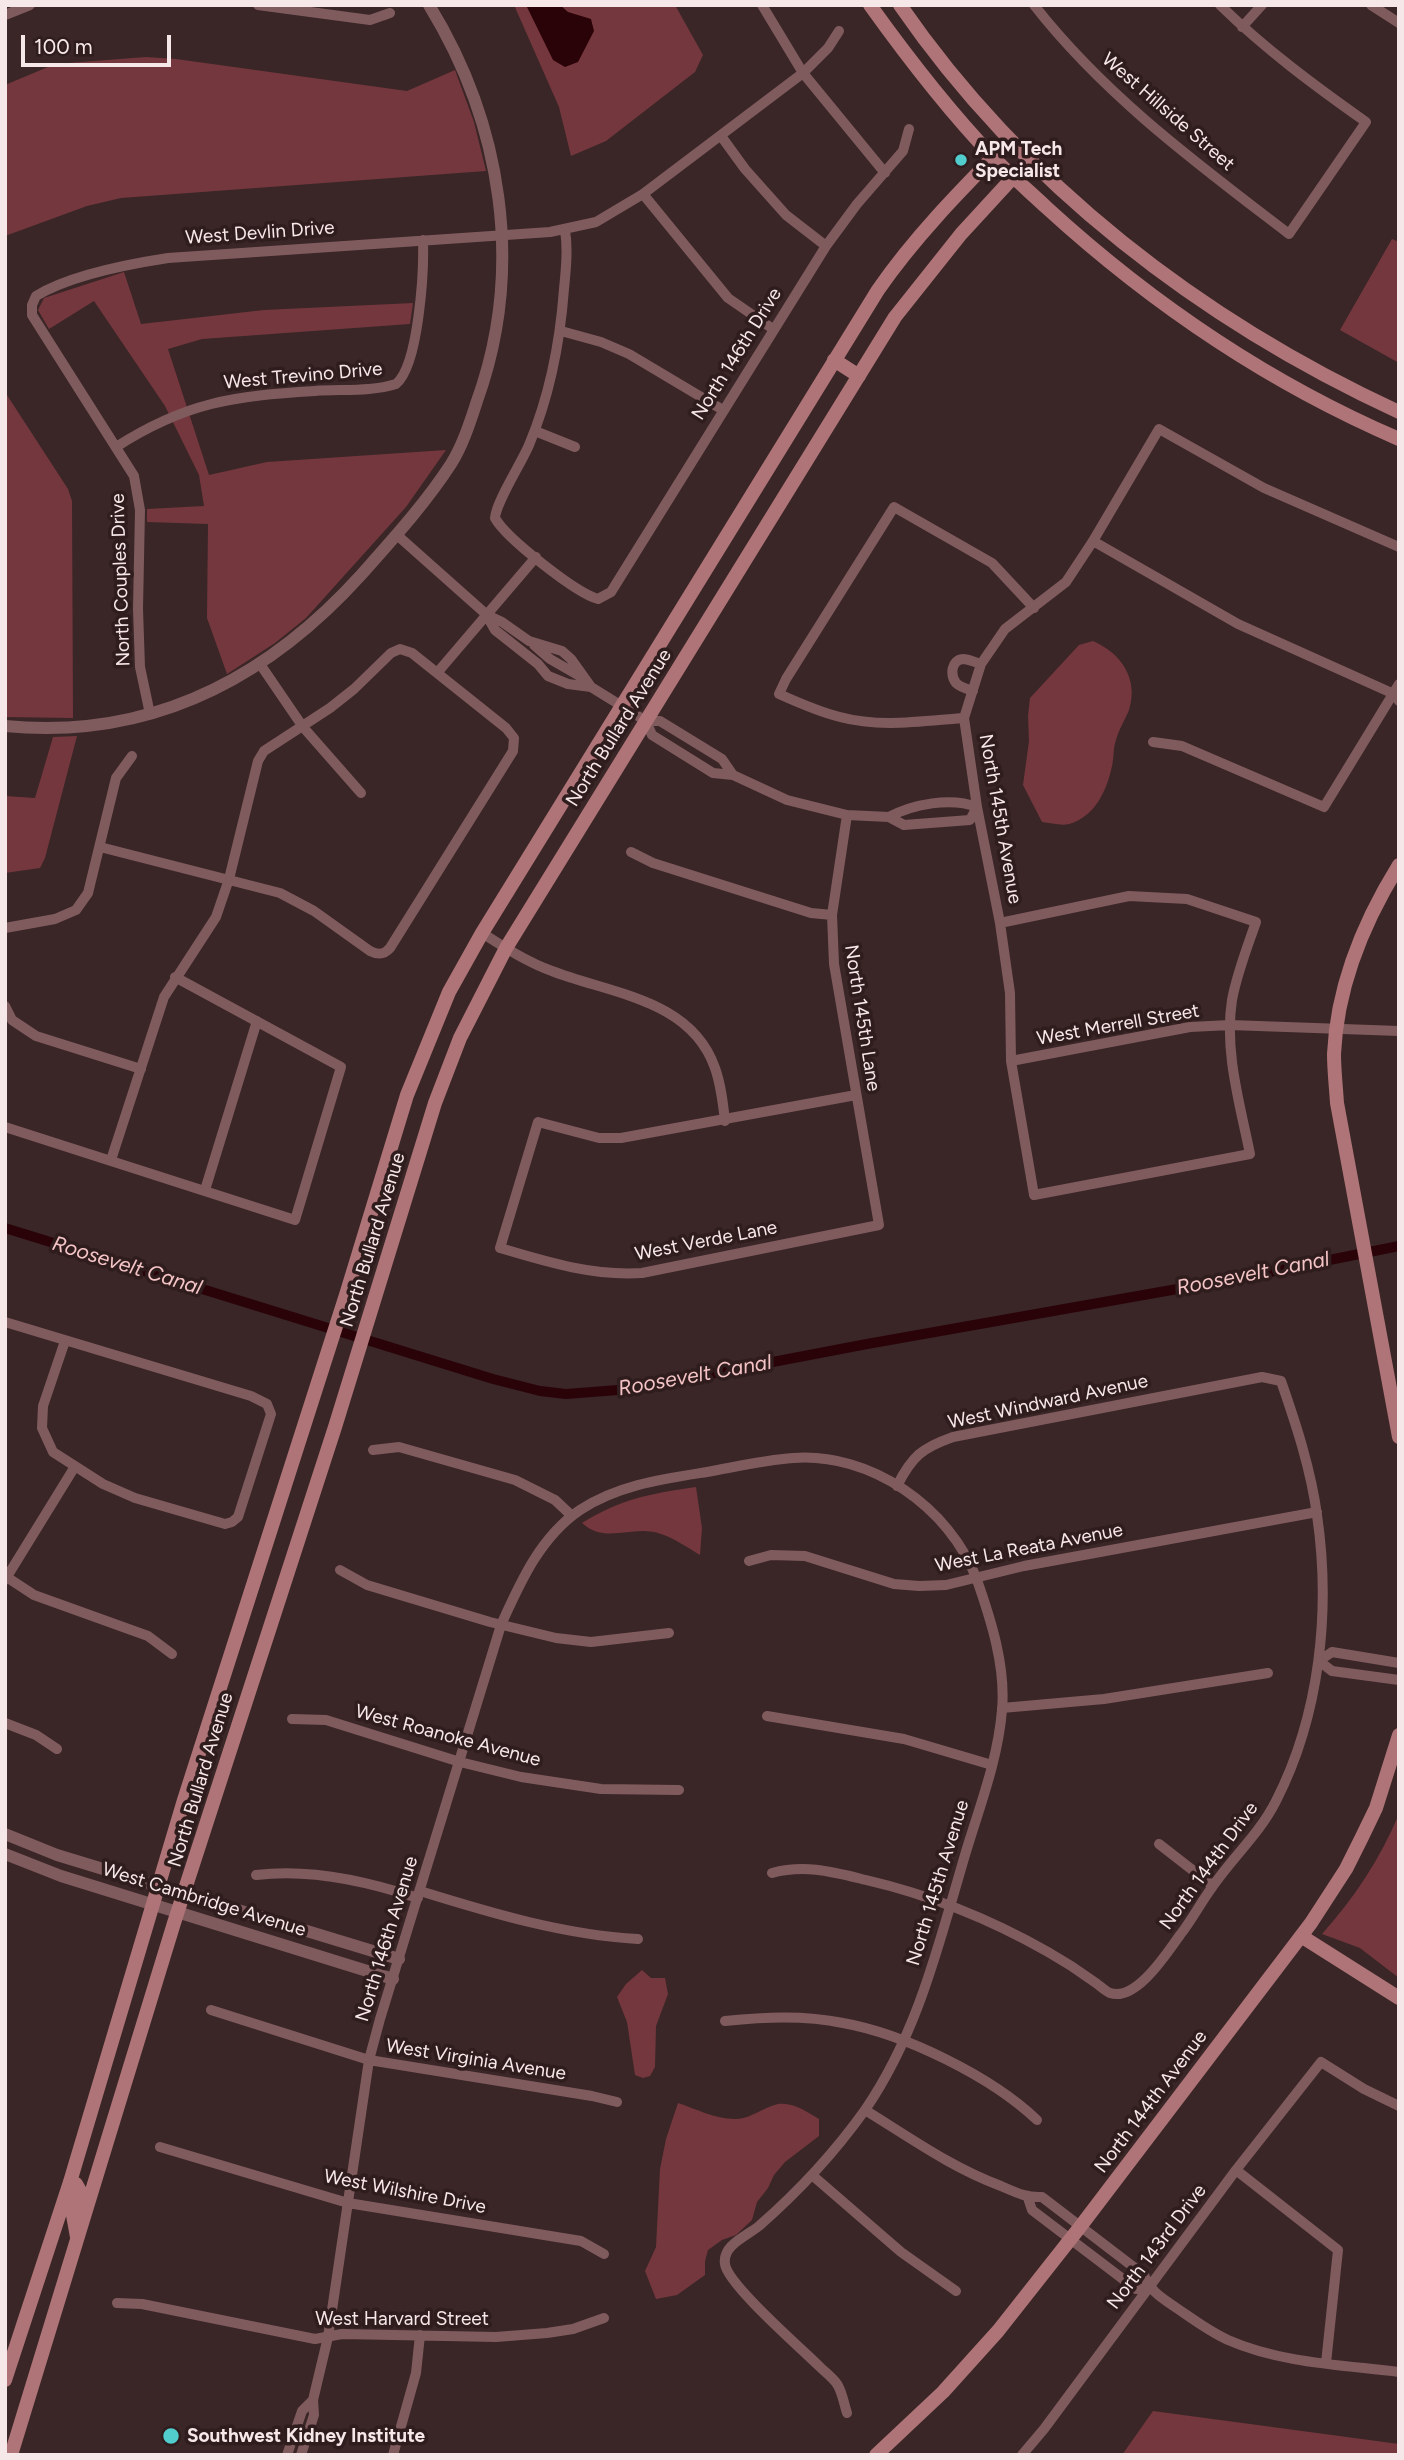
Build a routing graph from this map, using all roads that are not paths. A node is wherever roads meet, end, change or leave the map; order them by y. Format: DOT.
graph roads {
  1 [pos="30,5"];
  2 [pos="258,5"];
  3 [pos="429,5"];
  4 [pos="762,5"];
  5 [pos="870,5"];
  6 [pos="900,5"];
  7 [pos="1034,5"];
  8 [pos="1220,5"];
  9 [pos="1262,5"];
  10 [pos="1371,5"];
  11 [pos="390,13"];
  12 [pos="5,15"];
  13 [pos="1399,23"];
  14 [pos="1242,27"];
  15 [pos="839,31"];
  16 [pos="803,73"];
  17 [pos="909,129"];
  18 [pos="721,136"];
  19 [pos="1010,140"];
  20 [pos="993,158"];
  21 [pos="1029,160"];
  22 [pos="885,173"];
  23 [pos="1014,178"];
  24 [pos="643,194"];
  25 [pos="565,230"];
  26 [pos="503,234"];
  27 [pos="423,240"];
  28 [pos="826,246"];
  29 [pos="32,305"];
  30 [pos="773,329"];
  31 [pos="561,331"];
  32 [pos="834,360"];
  33 [pos="859,376"];
  34 [pos="723,410"];
  35 [pos="1399,412"];
  36 [pos="535,431"];
  37 [pos="1399,439"];
  38 [pos="117,447"];
  39 [pos="575,447"];
  40 [pos="397,535"];
  41 [pos="1093,541"];
  42 [pos="1399,547"];
  43 [pos="536,557"];
  44 [pos="1034,608"];
  45 [pos="487,615"];
  46 [pos="260,664"];
  47 [pos="981,664"];
  48 [pos="437,673"];
  49 [pos="591,687"];
  50 [pos="973,691"];
  51 [pos="1398,693"];
  52 [pos="621,705"];
  53 [pos="150,714"];
  54 [pos="964,718"];
  55 [pos="646,721"];
  56 [pos="5,726"];
  57 [pos="303,727"];
  58 [pos="1153,742"];
  59 [pos="132,756"];
  60 [pos="733,775"];
  61 [pos="362,793"];
  62 [pos="977,807"];
  63 [pos="848,815"];
  64 [pos="889,817"];
  65 [pos="100,847"];
  66 [pos="631,852"];
  67 [pos="1399,865"];
  68 [pos="229,879"];
  69 [pos="832,915"];
  70 [pos="1000,923"];
  71 [pos="5,928"];
  72 [pos="481,933"];
  73 [pos="506,948"];
  74 [pos="175,978"];
  75 [pos="5,1006"];
  76 [pos="257,1021"];
  77 [pos="1230,1025"];
  78 [pos="1336,1029"];
  79 [pos="1399,1031"];
  80 [pos="1011,1062"];
  81 [pos="141,1069"];
  82 [pos="856,1095"];
  83 [pos="725,1121"];
  84 [pos="5,1127"];
  85 [pos="111,1160"];
  86 [pos="205,1190"];
  87 [pos="879,1226"];
  88 [pos="5,1322"];
  89 [pos="65,1341"];
  90 [pos="1275,1378"];
  91 [pos="1399,1437"];
  92 [pos="373,1450"];
  93 [pos="74,1468"];
  94 [pos="897,1486"];
  95 [pos="1317,1511"];
  96 [pos="572,1516"];
  97 [pos="749,1561"];
  98 [pos="340,1570"];
  99 [pos="976,1577"];
  100 [pos="6,1578"];
  101 [pos="501,1625"];
  102 [pos="669,1633"];
  103 [pos="172,1654"];
  104 [pos="1319,1661"];
  105 [pos="1399,1663"];
  106 [pos="1268,1673"];
  107 [pos="1399,1680"];
  108 [pos="1002,1708"];
  109 [pos="767,1716"];
  110 [pos="292,1719"];
  111 [pos="5,1723"];
  112 [pos="1399,1735"];
  113 [pos="57,1749"];
  114 [pos="460,1762"];
  115 [pos="992,1765"];
  116 [pos="680,1790"];
  117 [pos="5,1834"];
  118 [pos="1160,1844"];
  119 [pos="5,1854"];
  120 [pos="772,1873"];
  121 [pos="256,1875"];
  122 [pos="1213,1886"];
  123 [pos="158,1887"];
  124 [pos="183,1895"];
  125 [pos="419,1895"];
  126 [pos="950,1904"];
  127 [pos="153,1905"];
  128 [pos="178,1913"];
  129 [pos="1301,1936"];
  130 [pos="638,1939"];
  131 [pos="399,1959"];
  132 [pos="393,1979"];
  133 [pos="1399,1998"];
  134 [pos="211,2010"];
  135 [pos="725,2021"];
  136 [pos="904,2043"];
  137 [pos="369,2060"];
  138 [pos="617,2102"];
  139 [pos="1399,2106"];
  140 [pos="865,2110"];
  141 [pos="1037,2120"];
  142 [pos="160,2147"];
  143 [pos="1236,2170"];
  144 [pos="812,2175"];
  145 [pos="71,2182"];
  146 [pos="1028,2197"];
  147 [pos="348,2203"];
  148 [pos="1076,2233"];
  149 [pos="78,2239"];
  150 [pos="604,2253"];
  151 [pos="1125,2261"];
  152 [pos="1115,2273"];
  153 [pos="1149,2288"];
  154 [pos="956,2291"];
  155 [pos="117,2303"];
  156 [pos="604,2318"];
  157 [pos="420,2336"];
  158 [pos="328,2337"];
  159 [pos="1326,2363"];
  160 [pos="1399,2372"];
  161 [pos="5,2379"];
  162 [pos="313,2400"];
  163 [pos="847,2413"];
  164 [pos="11,2455"];
  165 [pos="288,2455"];
  166 [pos="301,2455"];
  167 [pos="393,2455"];
  168 [pos="876,2455"];
  169 [pos="1022,2455"];
  1 -- 12 [label="street"];
  2 -- 11 [label="street"];
  3 -- 26 [label="street"];
  4 -- 16 [label="street"];
  5 -- 20 [label="main road"];
  6 -- 19 [label="main road"];
  7 -- 14 [label="street, West Hillside Street"];
  8 -- 14 [label="street"];
  9 -- 14 [label="street"];
  10 -- 13 [label="street"];
  15 -- 16 [label="street, West Devlin Drive"];
  16 -- 18 [label="street, West Devlin Drive"];
  16 -- 22 [label="street"];
  17 -- 22 [label="street, North 146th Drive"];
  18 -- 24 [label="street, West Devlin Drive"];
  18 -- 28 [label="street"];
  19 -- 20 [label="main road, North Bullard Avenue"];
  19 -- 21 [label="main road"];
  20 -- 23 [label="main road"];
  20 -- 32 [label="main road, North Bullard Avenue"];
  21 -- 23 [label="main road, North Bullard Avenue"];
  21 -- 35 [label="main road"];
  22 -- 28 [label="street, North 146th Drive"];
  23 -- 33 [label="main road, North Bullard Avenue"];
  23 -- 37 [label="main road"];
  24 -- 25 [label="street, West Devlin Drive"];
  24 -- 30 [label="street"];
  25 -- 26 [label="street, West Devlin Drive"];
  25 -- 31 [label="street"];
  26 -- 27 [label="street, West Devlin Drive"];
  26 -- 40 [label="street"];
  27 -- 29 [label="street, West Devlin Drive"];
  27 -- 38 [label="street, West Trevino Drive"];
  28 -- 30 [label="street, North 146th Drive"];
  29 -- 38 [label="street, North Couples Drive"];
  30 -- 34 [label="street, North 146th Drive"];
  31 -- 34 [label="street"];
  31 -- 36 [label="street"];
  32 -- 33 [label="main road"];
  32 -- 52 [label="main road, North Bullard Avenue"];
  33 -- 55 [label="main road, North Bullard Avenue"];
  34 -- 43 [label="street, North 146th Drive"];
  36 -- 39 [label="street"];
  36 -- 43 [label="street"];
  38 -- 53 [label="street, North Couples Drive"];
  40 -- 45 [label="street"];
  40 -- 46 [label="street"];
  41 -- 42 [label="street, North 145th Avenue"];
  41 -- 44 [label="street, North 145th Avenue"];
  41 -- 51 [label="street"];
  43 -- 45 [label="street"];
  44 -- 47 [label="street, North 145th Avenue"];
  44 -- 54 [label="street"];
  45 -- 48 [label="street"];
  45 -- 49 [label="street"];
  45 -- 49 [label="street"];
  46 -- 53 [label="street"];
  46 -- 57 [label="street"];
  47 -- 50 [label="street, North 145th Avenue"];
  47 -- 50 [label="street"];
  48 -- 57 [label="street"];
  48 -- 68 [label="street"];
  49 -- 52 [label="street"];
  50 -- 54 [label="street, North 145th Avenue"];
  51 -- 58 [label="street"];
  52 -- 55 [label="street"];
  52 -- 72 [label="main road, North Bullard Avenue"];
  53 -- 56 [label="street"];
  54 -- 62 [label="street, North 145th Avenue"];
  55 -- 60 [label="street"];
  55 -- 60 [label="street"];
  55 -- 73 [label="main road, North Bullard Avenue"];
  57 -- 61 [label="street"];
  57 -- 68 [label="street"];
  59 -- 65 [label="street"];
  60 -- 63 [label="street"];
  62 -- 64 [label="street"];
  62 -- 64 [label="street"];
  62 -- 70 [label="street, North 145th Avenue"];
  63 -- 64 [label="street"];
  63 -- 69 [label="street, North 145th Lane"];
  65 -- 68 [label="street"];
  65 -- 71 [label="street"];
  66 -- 69 [label="street"];
  67 -- 78 [label="main road"];
  68 -- 74 [label="street"];
  69 -- 82 [label="street, North 145th Lane"];
  70 -- 77 [label="street"];
  70 -- 80 [label="street, North 145th Avenue"];
  72 -- 73 [label="street"];
  72 -- 123 [label="main road, North Bullard Avenue"];
  73 -- 83 [label="street"];
  73 -- 124 [label="main road, North Bullard Avenue"];
  74 -- 76 [label="street"];
  74 -- 81 [label="street"];
  75 -- 81 [label="street"];
  76 -- 86 [label="street"];
  76 -- 86 [label="street"];
  77 -- 78 [label="street, West Merrell Street"];
  77 -- 80 [label="street, West Merrell Street"];
  77 -- 80 [label="street, North 145th Avenue"];
  78 -- 79 [label="street, West Merrell Street"];
  78 -- 91 [label="main road"];
  81 -- 85 [label="street"];
  82 -- 83 [label="street"];
  82 -- 87 [label="street, North 145th Lane"];
  83 -- 87 [label="street, West Verde Lane"];
  84 -- 85 [label="street"];
  85 -- 86 [label="street"];
  88 -- 89 [label="street"];
  89 -- 93 [label="street"];
  89 -- 93 [label="street"];
  90 -- 94 [label="street, West Windward Avenue"];
  90 -- 95 [label="street, North 144th Drive"];
  92 -- 96 [label="street"];
  93 -- 100 [label="street"];
  94 -- 96 [label="street"];
  94 -- 99 [label="street, North 145th Avenue"];
  95 -- 99 [label="street, West La Reata Avenue"];
  95 -- 104 [label="street, North 144th Drive"];
  96 -- 101 [label="street, North 146th Avenue"];
  97 -- 99 [label="street, West La Reata Avenue"];
  98 -- 101 [label="street"];
  99 -- 108 [label="street, North 145th Avenue"];
  100 -- 103 [label="street"];
  101 -- 102 [label="street"];
  101 -- 114 [label="street, North 146th Avenue"];
  104 -- 105 [label="street"];
  104 -- 107 [label="street"];
  104 -- 122 [label="street, North 144th Drive"];
  106 -- 108 [label="street"];
  108 -- 115 [label="street, North 145th Avenue"];
  109 -- 115 [label="street"];
  110 -- 114 [label="street, West Roanoke Avenue"];
  111 -- 113 [label="street"];
  112 -- 129 [label="main road, North 144th Avenue"];
  114 -- 116 [label="street, West Roanoke Avenue"];
  114 -- 125 [label="street, North 146th Avenue"];
  115 -- 126 [label="street, North 145th Avenue"];
  117 -- 123 [label="street, West Cambridge Avenue"];
  118 -- 122 [label="street"];
  119 -- 127 [label="street, West Cambridge Avenue"];
  120 -- 126 [label="street"];
  121 -- 125 [label="street"];
  122 -- 126 [label="street, North 144th Drive"];
  123 -- 124 [label="street, West Cambridge Avenue"];
  123 -- 127 [label="main road, North Bullard Avenue"];
  124 -- 128 [label="main road, North Bullard Avenue"];
  124 -- 131 [label="street, West Cambridge Avenue"];
  125 -- 130 [label="street"];
  125 -- 131 [label="street, North 146th Avenue"];
  126 -- 136 [label="street, North 145th Avenue"];
  127 -- 128 [label="street, West Cambridge Avenue"];
  127 -- 145 [label="main road, North Bullard Avenue"];
  128 -- 132 [label="street, West Cambridge Avenue"];
  128 -- 149 [label="main road, North Bullard Avenue"];
  129 -- 133 [label="main road"];
  129 -- 148 [label="main road, North 144th Avenue"];
  131 -- 132 [label="street, North 146th Avenue"];
  132 -- 137 [label="street, North 146th Avenue"];
  134 -- 137 [label="street, West Virginia Avenue"];
  135 -- 136 [label="street"];
  136 -- 140 [label="street, North 145th Avenue"];
  136 -- 141 [label="street"];
  137 -- 138 [label="street, West Virginia Avenue"];
  137 -- 147 [label="street, North 146th Avenue"];
  139 -- 143 [label="street, North 143rd Drive"];
  140 -- 144 [label="street, North 145th Avenue"];
  140 -- 146 [label="street"];
  142 -- 147 [label="street, West Wilshire Drive"];
  143 -- 153 [label="street, North 143rd Drive"];
  143 -- 159 [label="street"];
  144 -- 154 [label="street"];
  144 -- 163 [label="street, North 145th Avenue"];
  145 -- 149 [label="main road"];
  145 -- 161 [label="main road, North Bullard Avenue"];
  146 -- 148 [label="street"];
  146 -- 148 [label="street"];
  147 -- 150 [label="street, West Wilshire Drive"];
  147 -- 158 [label="street, North 146th Avenue"];
  148 -- 151 [label="street"];
  148 -- 152 [label="street"];
  148 -- 168 [label="main road, North 144th Avenue"];
  149 -- 164 [label="main road, North Bullard Avenue"];
  151 -- 152 [label="street"];
  151 -- 153 [label="street"];
  152 -- 153 [label="street"];
  153 -- 159 [label="street"];
  153 -- 169 [label="street, North 143rd Drive"];
  155 -- 158 [label="street, West Harvard Street"];
  156 -- 157 [label="street, West Harvard Street"];
  157 -- 158 [label="street, West Harvard Street"];
  157 -- 167 [label="street"];
  158 -- 162 [label="street, North 146th Avenue"];
  159 -- 160 [label="street"];
  162 -- 165 [label="street, North 146th Avenue"];
  162 -- 166 [label="street, North 146th Avenue"];
}
